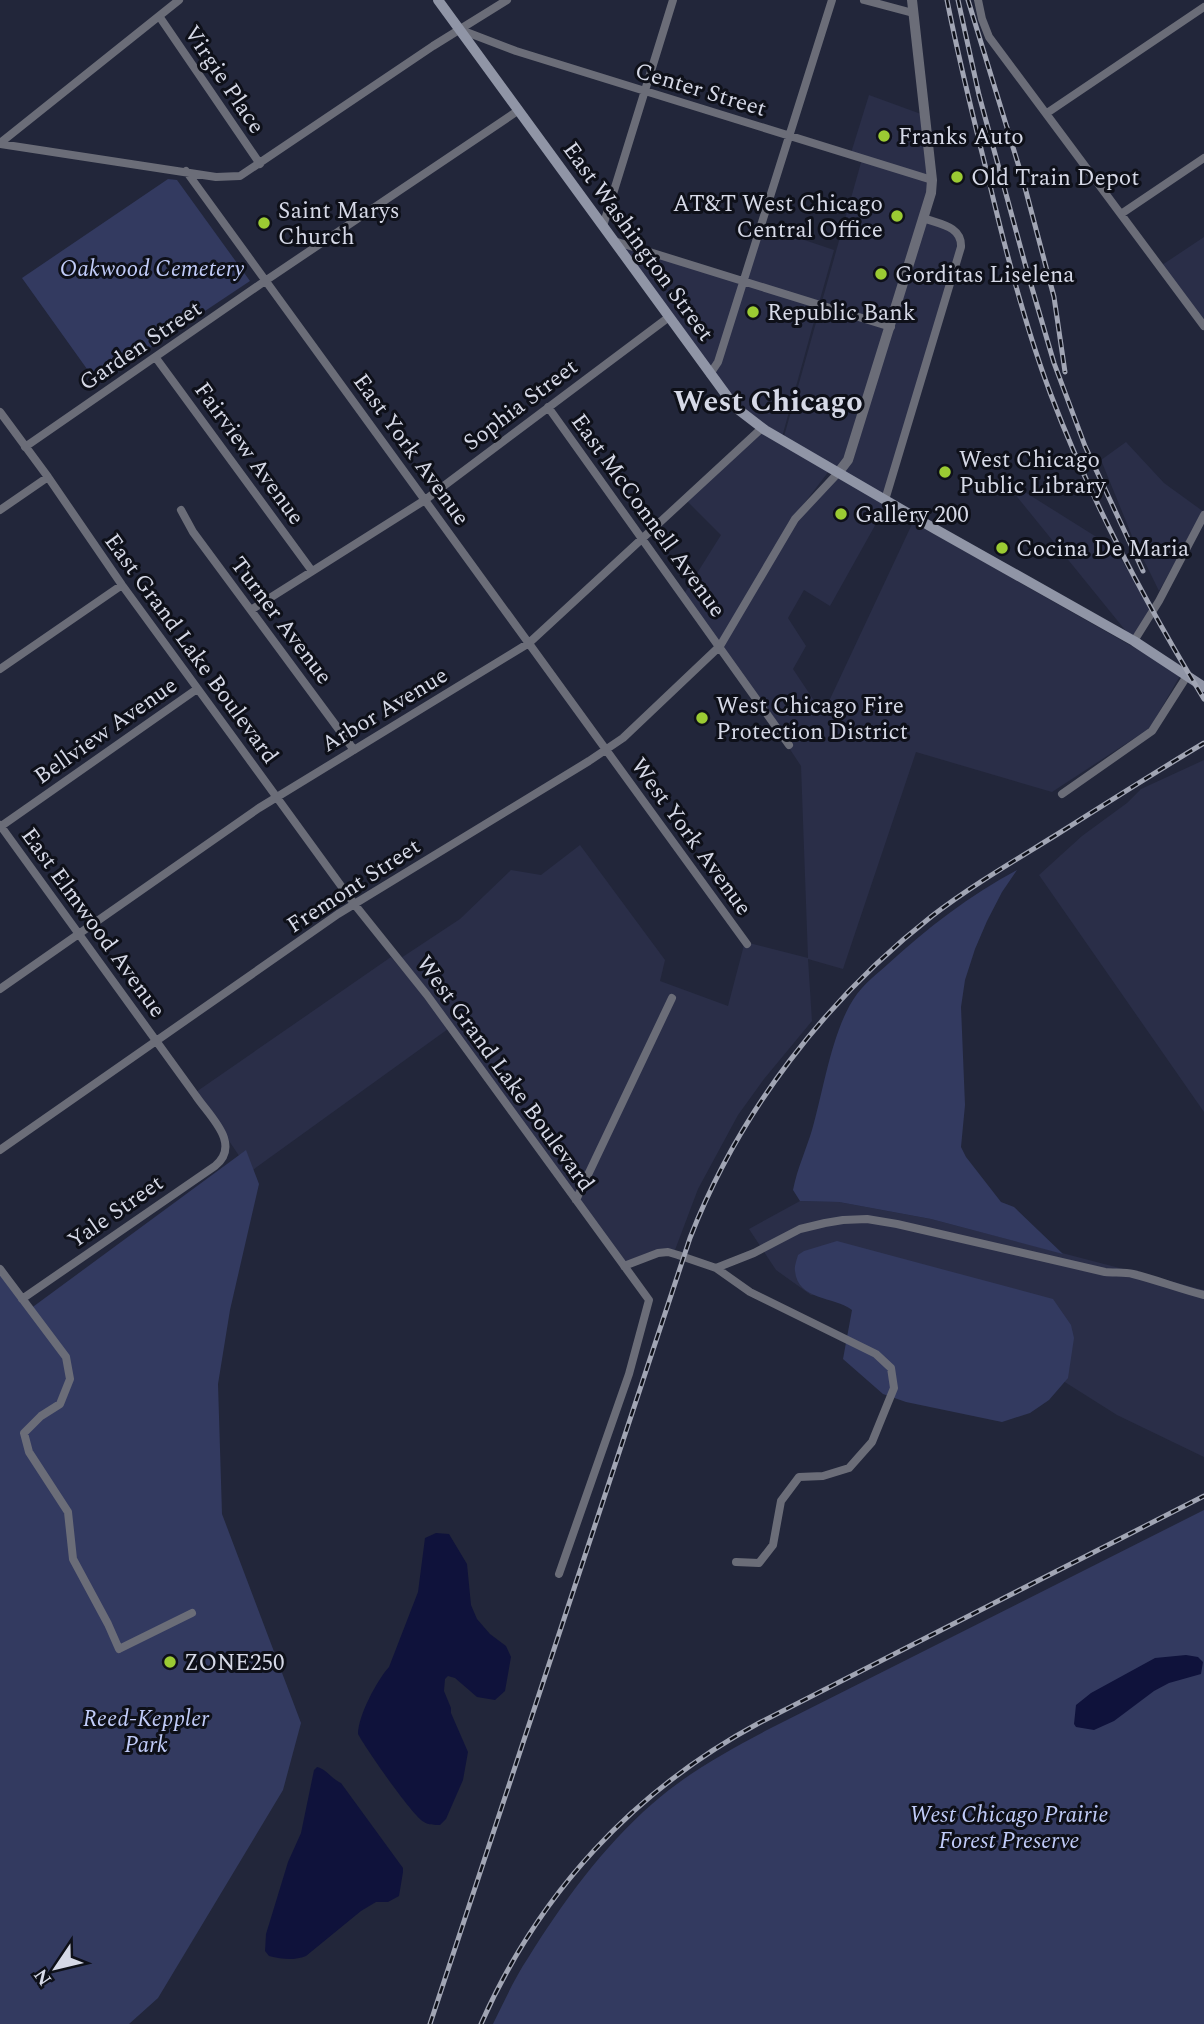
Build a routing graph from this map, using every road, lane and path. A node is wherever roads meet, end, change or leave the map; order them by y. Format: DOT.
graph roads {
  1 [pos="179,0"];
  2 [pos="438,0"];
  3 [pos="507,0"];
  4 [pos="673,0"];
  5 [pos="832,0"];
  6 [pos="864,0"];
  7 [pos="912,0"];
  8 [pos="978,0"];
  9 [pos="1204,7"];
  10 [pos="913,13"];
  11 [pos="159,16"];
  12 [pos="460,30"];
  13 [pos="645,92"];
  14 [pos="519,110"];
  15 [pos="1047,113"];
  16 [pos="788,136"];
  17 [pos="0,144"];
  18 [pos="1204,158"];
  19 [pos="260,164"];
  20 [pos="186,172"];
  21 [pos="932,180"];
  22 [pos="1121,214"];
  23 [pos="923,218"];
  24 [pos="603,226"];
  25 [pos="614,241"];
  26 [pos="265,281"];
  27 [pos="744,281"];
  28 [pos="669,317"];
  29 [pos="1204,326"];
  30 [pos="891,327"];
  31 [pos="156,358"];
  32 [pos="710,374"];
  33 [pos="548,407"];
  34 [pos="0,412"];
  35 [pos="762,428"];
  36 [pos="26,447"];
  37 [pos="838,473"];
  38 [pos="48,477"];
  39 [pos="425,500"];
  40 [pos="885,500"];
  41 [pos="0,510"];
  42 [pos="181,510"];
  43 [pos="1204,515"];
  44 [pos="641,538"];
  45 [pos="312,571"];
  46 [pos="122,585"];
  47 [pos="251,610"];
  48 [pos="1134,641"];
  49 [pos="529,643"];
  50 [pos="720,646"];
  51 [pos="0,669"];
  52 [pos="1187,676"];
  53 [pos="1204,687"];
  54 [pos="197,689"];
  55 [pos="789,745"];
  56 [pos="354,750"];
  57 [pos="606,750"];
  58 [pos="1062,794"];
  59 [pos="276,797"];
  60 [pos="0,826"];
  61 [pos="355,905"];
  62 [pos="79,934"];
  63 [pos="747,944"];
  64 [pos="0,989"];
  65 [pos="672,998"];
  66 [pos="156,1041"];
  67 [pos="0,1150"];
  68 [pos="226,1151"];
  69 [pos="576,1200"];
  70 [pos="624,1266"];
  71 [pos="716,1268"];
  72 [pos="0,1269"];
  73 [pos="1204,1295"];
  74 [pos="22,1299"];
  75 [pos="736,1562"];
  76 [pos="559,1574"];
  77 [pos="192,1613"];
  1 -- 11 [label="street"];
  2 -- 12 [label="main road, East Washington Street"];
  3 -- 12 [label="street"];
  4 -- 13 [label="street"];
  5 -- 16 [label="street"];
  6 -- 10 [label="street"];
  7 -- 10 [label="street"];
  8 -- 15 [label="street"];
  9 -- 15 [label="street"];
  10 -- 21 [label="street"];
  11 -- 17 [label="street"];
  11 -- 19 [label="street, Virgie Place"];
  12 -- 13 [label="street, Center Street"];
  12 -- 14 [label="main road, East Washington Street"];
  12 -- 19 [label="street"];
  13 -- 16 [label="street, Center Street"];
  13 -- 24 [label="street"];
  14 -- 24 [label="main road, East Washington Street"];
  14 -- 26 [label="street, Garden Street"];
  15 -- 22 [label="street"];
  16 -- 21 [label="street, Center Street"];
  16 -- 27 [label="street"];
  17 -- 20 [label="street"];
  18 -- 22 [label="street"];
  19 -- 20 [label="street"];
  20 -- 26 [label="street, East York Avenue"];
  21 -- 23 [label="street"];
  22 -- 29 [label="street"];
  23 -- 30 [label="street"];
  23 -- 40 [label="street"];
  24 -- 25 [label="main road, East Washington Street"];
  25 -- 27 [label="street"];
  25 -- 28 [label="main road, East Washington Street"];
  26 -- 31 [label="street, Garden Street"];
  26 -- 39 [label="street, East York Avenue"];
  27 -- 30 [label="street"];
  27 -- 32 [label="street"];
  28 -- 32 [label="main road, East Washington Street"];
  28 -- 33 [label="street, Sophia Street"];
  30 -- 37 [label="street"];
  31 -- 36 [label="street, Garden Street"];
  31 -- 45 [label="street, Fairview Avenue"];
  32 -- 35 [label="main road, East Washington Street"];
  33 -- 39 [label="street, Sophia Street"];
  33 -- 44 [label="street, East McConnell Avenue"];
  34 -- 36 [label="street, East Grand Lake Boulevard"];
  35 -- 37 [label="main road, East Washington Street"];
  35 -- 44 [label="street, Arbor Avenue"];
  36 -- 38 [label="street, East Grand Lake Boulevard"];
  37 -- 40 [label="main road, East Washington Street"];
  37 -- 50 [label="street, Fremont Street"];
  38 -- 41 [label="street"];
  38 -- 46 [label="street, East Grand Lake Boulevard"];
  39 -- 45 [label="street, Sophia Street"];
  39 -- 49 [label="street, East York Avenue"];
  40 -- 48 [label="main road, East Washington Street"];
  42 -- 47 [label="street, Turner Avenue"];
  43 -- 48 [label="street"];
  44 -- 49 [label="street, Arbor Avenue"];
  44 -- 50 [label="street, East McConnell Avenue"];
  45 -- 47 [label="street, Sophia Street"];
  46 -- 51 [label="street"];
  46 -- 54 [label="street, East Grand Lake Boulevard"];
  47 -- 56 [label="street, Turner Avenue"];
  48 -- 52 [label="main road, East Washington Street"];
  49 -- 56 [label="street, Arbor Avenue"];
  49 -- 57 [label="street, East York Avenue"];
  50 -- 55 [label="street, East McConnell Avenue"];
  50 -- 57 [label="street, Fremont Street"];
  52 -- 53 [label="main road, East Washington Street"];
  52 -- 58 [label="street"];
  54 -- 59 [label="street, East Grand Lake Boulevard"];
  54 -- 60 [label="street, Bellview Avenue"];
  56 -- 59 [label="street, Arbor Avenue"];
  57 -- 61 [label="street, Fremont Street"];
  57 -- 63 [label="street, West York Avenue"];
  59 -- 61 [label="street, East Grand Lake Boulevard"];
  59 -- 62 [label="street, Arbor Avenue"];
  60 -- 62 [label="street, East Elmwood Avenue"];
  61 -- 66 [label="street, Fremont Street"];
  61 -- 69 [label="street, West Grand Lake Boulevard"];
  62 -- 64 [label="street, Arbor Avenue"];
  62 -- 66 [label="street, East Elmwood Avenue"];
  65 -- 69 [label="street"];
  66 -- 67 [label="street, Fremont Street"];
  66 -- 68 [label="street, East Elmwood Avenue"];
  68 -- 74 [label="street, Yale Street"];
  69 -- 70 [label="street, West Grand Lake Boulevard"];
  70 -- 71 [label="street"];
  70 -- 76 [label="street, West Grand Lake Boulevard"];
  71 -- 73 [label="street"];
  71 -- 75 [label="street"];
  72 -- 74 [label="street"];
  74 -- 77 [label="street"];
}
